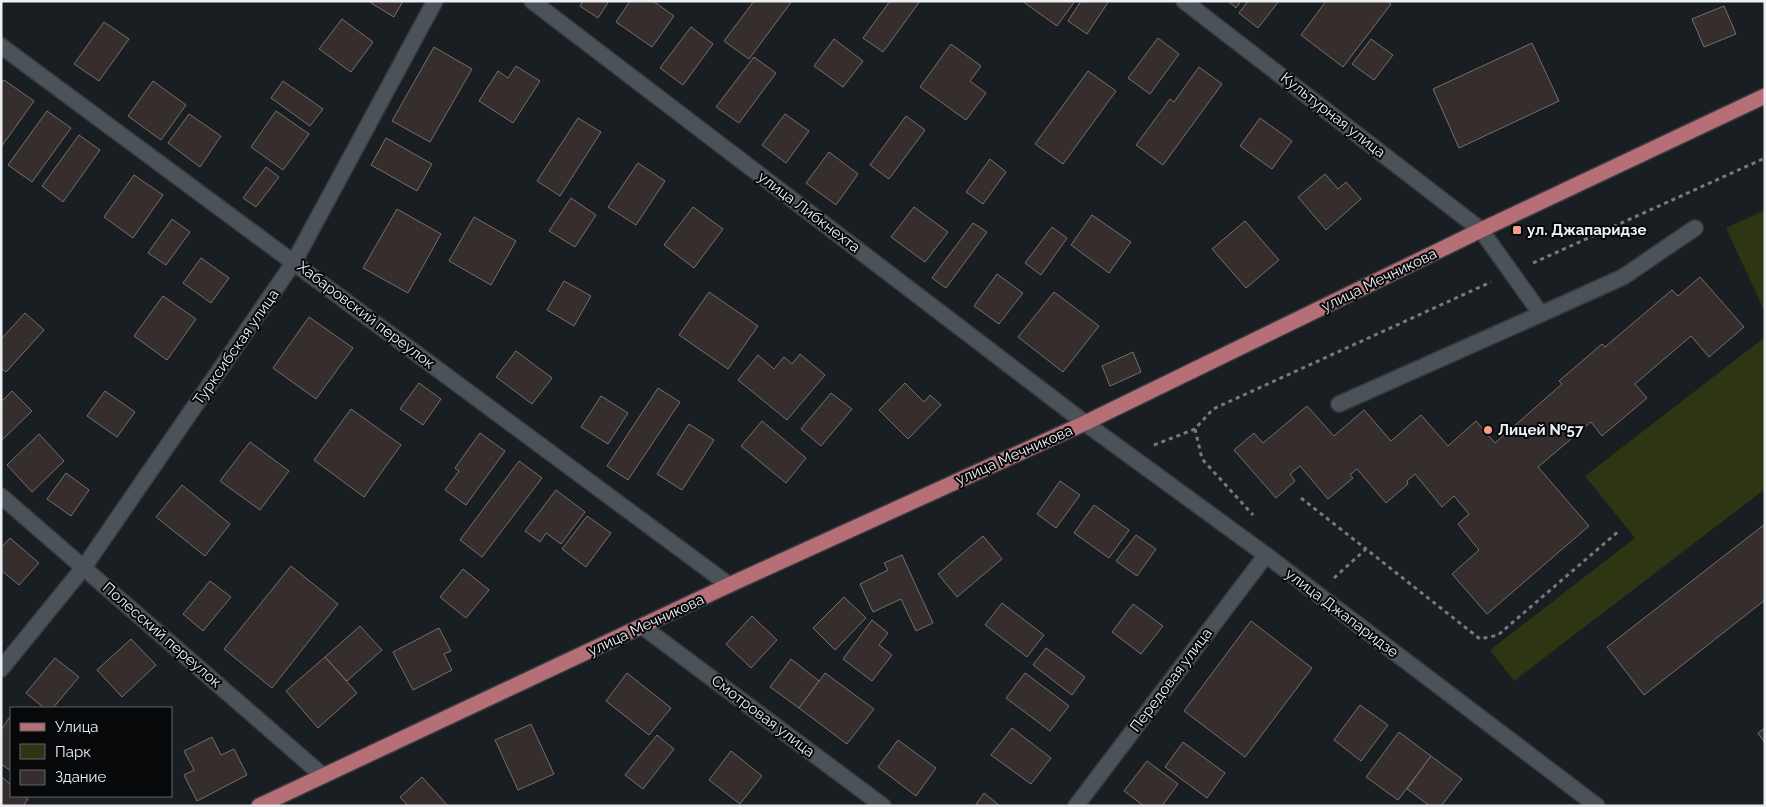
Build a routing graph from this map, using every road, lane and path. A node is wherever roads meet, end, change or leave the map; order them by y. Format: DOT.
graph roads {
  1 [pos="435,1"];
  2 [pos="532,1"];
  3 [pos="1184,1"];
  4 [pos="1,46"];
  5 [pos="1765,96"];
  6 [pos="1765,158"];
  7 [pos="1695,228"];
  8 [pos="1481,230"];
  9 [pos="294,262"];
  10 [pos="1512,273"];
  11 [pos="1541,314"];
  12 [pos="1339,404"];
  13 [pos="1086,423"];
  14 [pos="1195,429"];
  15 [pos="1129,455"];
  16 [pos="1,496"];
  17 [pos="1301,498"];
  18 [pos="1258,521"];
  19 [pos="1620,530"];
  20 [pos="1366,549"];
  21 [pos="1266,555"];
  22 [pos="84,566"];
  23 [pos="1326,573"];
  24 [pos="1333,578"];
  25 [pos="1341,584"];
  26 [pos="729,585"];
  27 [pos="1320,596"];
  28 [pos="643,627"];
  29 [pos="1,669"];
  30 [pos="322,775"];
  31 [pos="259,806"];
  32 [pos="883,806"];
  33 [pos="1076,806"];
  34 [pos="1597,806"];
  1 -- 9 [label="street, Турксибская улица"];
  2 -- 13 [label="street, улица Либкнехта"];
  3 -- 8 [label="street, Культурная улица"];
  4 -- 9 [label="street, Хабаровский переулок"];
  5 -- 8 [label="main road, улица Мечникова"];
  6 -- 10 [label="path"];
  7 -- 11 [label="street"];
  8 -- 10 [label="street, Культурная улица"];
  8 -- 13 [label="main road, улица Мечникова"];
  9 -- 22 [label="street, Турксибская улица"];
  9 -- 26 [label="street, Хабаровский переулок"];
  10 -- 11 [label="street, Культурная улица"];
  10 -- 14 [label="path"];
  11 -- 12 [label="street"];
  13 -- 15 [label="street, улица Джапаридзе"];
  13 -- 26 [label="main road, улица Мечникова"];
  14 -- 15 [label="path"];
  14 -- 18 [label="path"];
  15 -- 21 [label="street, улица Джапаридзе"];
  16 -- 22 [label="street, Полесский переулок"];
  17 -- 20 [label="path"];
  19 -- 20 [label="path"];
  20 -- 24 [label="path"];
  21 -- 27 [label="street, улица Джапаридзе"];
  21 -- 33 [label="street, Передовая улица"];
  22 -- 29 [label="street, Турксибская улица"];
  22 -- 30 [label="street, Полесский переулок"];
  23 -- 24 [label="path"];
  24 -- 25 [label="path"];
  24 -- 27 [label="path"];
  26 -- 28 [label="main road, улица Мечникова"];
  27 -- 34 [label="street, улица Джапаридзе"];
  28 -- 30 [label="main road, улица Мечникова"];
  28 -- 32 [label="street, Смотровая улица"];
  30 -- 31 [label="main road, улица Мечникова"];
}
